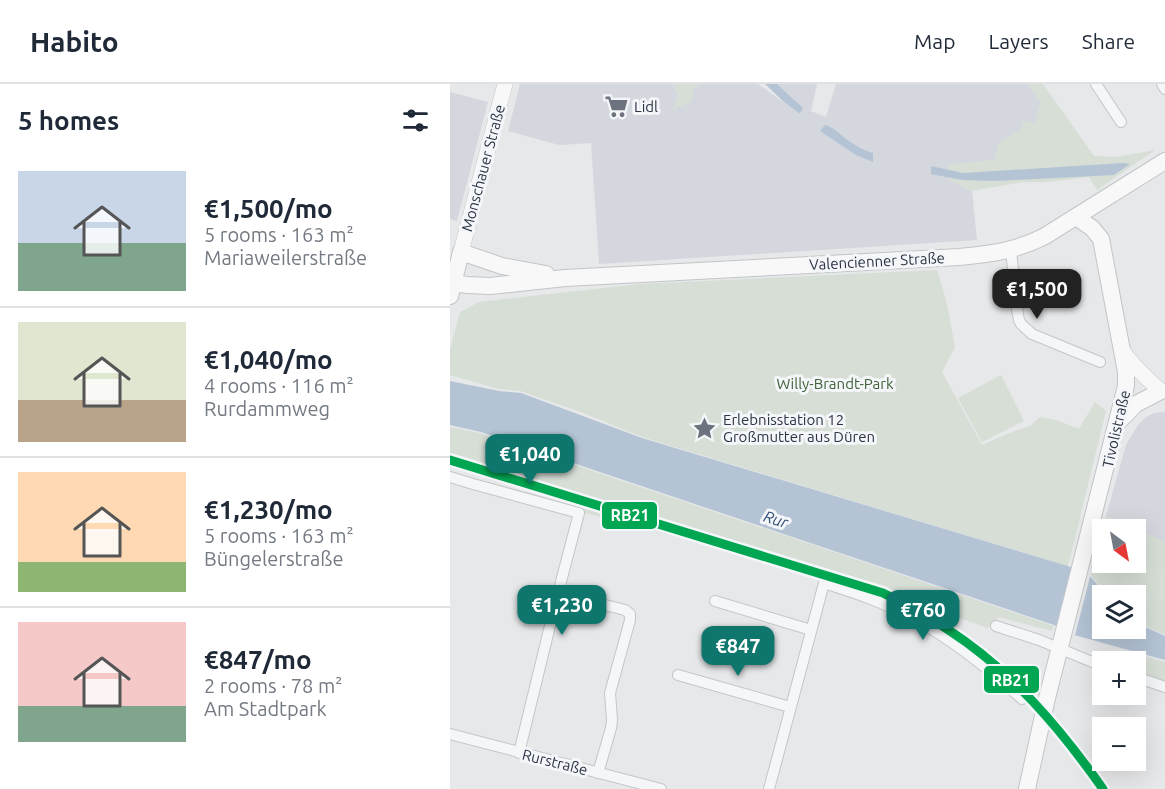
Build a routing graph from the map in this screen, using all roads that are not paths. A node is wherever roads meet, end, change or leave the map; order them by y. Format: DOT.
graph roads {
  1 [pos="505,84"];
  2 [pos="1096,84"];
  3 [pos="1162,84"];
  4 [pos="1165,89"];
  5 [pos="1121,122"];
  6 [pos="1165,160"];
  7 [pos="1105,199"];
  8 [pos="1076,217"];
  9 [pos="1101,239"];
  10 [pos="1011,250"];
  11 [pos="461,252"];
  12 [pos="502,266"];
  13 [pos="565,278"];
  14 [pos="490,286"];
  15 [pos="451,290"];
  16 [pos="1122,350"];
  17 [pos="1100,362"];
  18 [pos="1126,386"];
  19 [pos="1163,392"];
  20 [pos="1119,421"];
  21 [pos="450,477"];
  22 [pos="558,593"];
  23 [pos="715,601"];
  24 [pos="996,626"];
  25 [pos="811,630"];
  26 [pos="1061,647"];
  27 [pos="1092,661"];
  28 [pos="678,675"];
  29 [pos="1146,680"];
  30 [pos="1165,687"];
  31 [pos="1022,699"];
  32 [pos="790,707"];
  33 [pos="450,734"];
  34 [pos="519,753"];
  35 [pos="598,773"];
  36 [pos="661,789"];
  37 [pos="769,789"];
  38 [pos="1027,789"];
  1 -- 11 [label="street, Monschauer Straße"];
  2 -- 5 [label="street"];
  3 -- 4 [label="street"];
  6 -- 7 [label="main road, Valencienner Straße"];
  7 -- 8 [label="main road, Valencienner Straße"];
  7 -- 9 [label="main road, Tivolistraße"];
  8 -- 9 [label="main road"];
  8 -- 10 [label="main road, Valencienner Straße"];
  9 -- 16 [label="main road, Tivolistraße"];
  10 -- 13 [label="main road, Valencienner Straße"];
  10 -- 17 [label="street"];
  11 -- 12 [label="main road, Valencienner Straße"];
  11 -- 15 [label="main road"];
  12 -- 13 [label="main road, Valencienner Straße"];
  12 -- 14 [label="main road"];
  13 -- 14 [label="main road, Valencienner Straße"];
  14 -- 15 [label="main road, Valencienner Straße"];
  16 -- 18 [label="main road, Tivolistraße"];
  16 -- 19 [label="street"];
  18 -- 19 [label="street"];
  18 -- 20 [label="main road, Tivolistraße"];
  19 -- 20 [label="main road"];
  20 -- 26 [label="main road, Tivolistraße"];
  21 -- 22 [label="street"];
  22 -- 34 [label="street"];
  22 -- 35 [label="street"];
  23 -- 25 [label="street"];
  24 -- 26 [label="street"];
  25 -- 31 [label="street"];
  25 -- 32 [label="street"];
  26 -- 27 [label="street"];
  26 -- 38 [label="main road, Tivolistraße"];
  28 -- 32 [label="street"];
  29 -- 30 [label="street"];
  32 -- 37 [label="street"];
  33 -- 34 [label="street, Rurstraße"];
  34 -- 35 [label="street, Rurstraße"];
  35 -- 36 [label="street, Rurstraße"];
}
